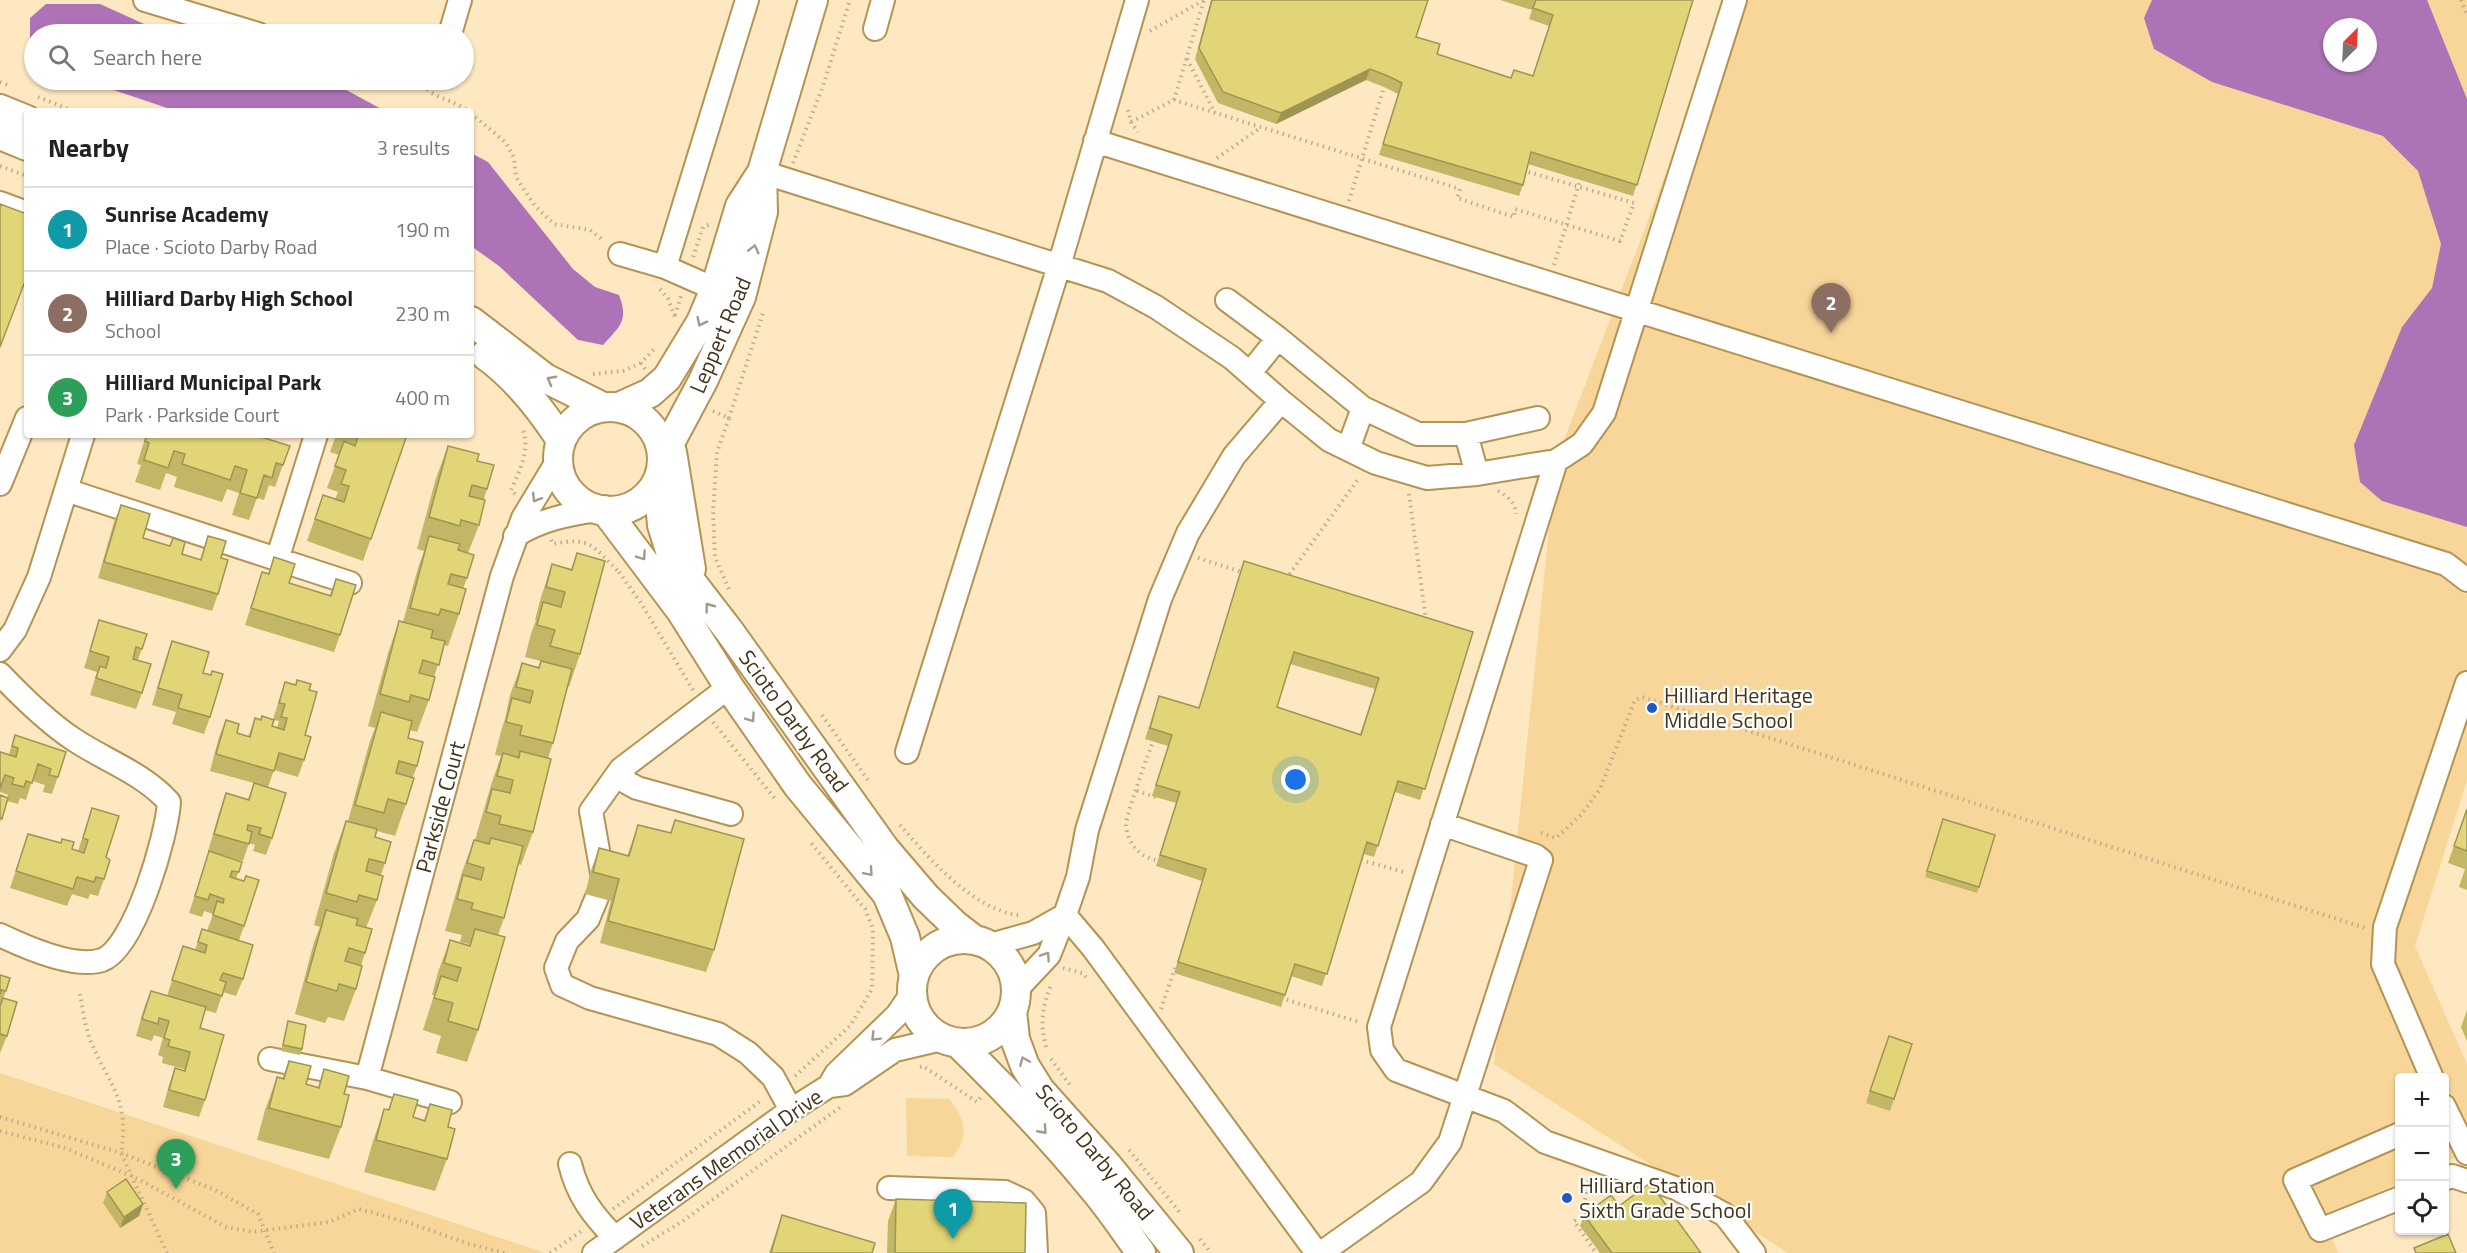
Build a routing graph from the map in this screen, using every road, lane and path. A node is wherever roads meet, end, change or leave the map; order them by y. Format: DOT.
graph roads {
  1 [pos="145,0"];
  2 [pos="460,0"];
  3 [pos="747,0"];
  4 [pos="813,0"];
  5 [pos="883,0"];
  6 [pos="1137,0"];
  7 [pos="1204,0"];
  8 [pos="1735,0"];
  9 [pos="2461,0"];
  10 [pos="2467,15"];
  11 [pos="1153,21"];
  12 [pos="225,24"];
  13 [pos="453,24"];
  14 [pos="875,28"];
  15 [pos="1150,31"];
  16 [pos="1147,42"];
  17 [pos="1186,59"];
  18 [pos="1384,87"];
  19 [pos="427,90"];
  20 [pos="1174,100"];
  21 [pos="1127,106"];
  22 [pos="462,108"];
  23 [pos="0,109"];
  24 [pos="1215,113"];
  25 [pos="474,115"];
  26 [pos="24,119"];
  27 [pos="1131,122"];
  28 [pos="1261,127"];
  29 [pos="1140,134"];
  30 [pos="0,135"];
  31 [pos="1095,141"];
  32 [pos="24,145"];
  33 [pos="1362,160"];
  34 [pos="1227,162"];
  35 [pos="0,166"];
  36 [pos="1525,171"];
  37 [pos="762,172"];
  38 [pos="24,175"];
  39 [pos="1580,180"];
  40 [pos="1578,186"];
  41 [pos="1338,197"];
  42 [pos="0,203"];
  43 [pos="1351,208"];
  44 [pos="24,212"];
  45 [pos="1566,224"];
  46 [pos="620,254"];
  47 [pos="1059,266"];
  48 [pos="1564,269"];
  49 [pos="660,275"];
  50 [pos="715,289"];
  51 [pos="1227,300"];
  52 [pos="1634,311"];
  53 [pos="474,323"];
  54 [pos="670,325"];
  55 [pos="1278,338"];
  56 [pos="662,341"];
  57 [pos="474,347"];
  58 [pos="641,363"];
  59 [pos="587,371"];
  60 [pos="1250,373"];
  61 [pos="657,387"];
  62 [pos="1281,401"];
  63 [pos="692,402"];
  64 [pos="611,407"];
  65 [pos="1363,408"];
  66 [pos="1538,418"];
  67 [pos="24,427"];
  68 [pos="1466,434"];
  69 [pos="79,438"];
  70 [pos="315,438"];
  71 [pos="559,450"];
  72 [pos="664,460"];
  73 [pos="1349,460"];
  74 [pos="1556,461"];
  75 [pos="1360,477"];
  76 [pos="1370,480"];
  77 [pos="1484,482"];
  78 [pos="0,484"];
  79 [pos="66,490"];
  80 [pos="1399,490"];
  81 [pos="1506,490"];
  82 [pos="1409,493"];
  83 [pos="1420,493"];
  84 [pos="601,510"];
  85 [pos="515,536"];
  86 [pos="1194,557"];
  87 [pos="278,560"];
  88 [pos="619,572"];
  89 [pos="1248,575"];
  90 [pos="690,580"];
  91 [pos="2467,580"];
  92 [pos="350,583"];
  93 [pos="1281,585"];
  94 [pos="732,595"];
  95 [pos="1427,630"];
  96 [pos="0,650"];
  97 [pos="0,674"];
  98 [pos="2467,683"];
  99 [pos="729,687"];
  100 [pos="815,706"];
  101 [pos="703,707"];
  102 [pos="1156,735"];
  103 [pos="907,752"];
  104 [pos="621,769"];
  105 [pos="1137,791"];
  106 [pos="876,793"];
  107 [pos="1166,800"];
  108 [pos="777,801"];
  109 [pos="731,814"];
  110 [pos="895,819"];
  111 [pos="1442,824"];
  112 [pos="1534,831"];
  113 [pos="806,837"];
  114 [pos="1158,860"];
  115 [pos="1361,860"];
  116 [pos="602,873"];
  117 [pos="1407,874"];
  118 [pos="597,897"];
  119 [pos="1065,915"];
  120 [pos="1033,933"];
  121 [pos="2385,934"];
  122 [pos="0,935"];
  123 [pos="982,942"];
  124 [pos="1054,962"];
  125 [pos="1088,979"];
  126 [pos="913,984"];
  127 [pos="80,994"];
  128 [pos="1014,1000"];
  129 [pos="950,1041"];
  130 [pos="270,1059"];
  131 [pos="912,1068"];
  132 [pos="2430,1073"];
  133 [pos="367,1078"];
  134 [pos="829,1086"];
  135 [pos="779,1087"];
  136 [pos="1074,1090"];
  137 [pos="1466,1096"];
  138 [pos="849,1101"];
  139 [pos="976,1101"];
  140 [pos="450,1102"];
  141 [pos="791,1110"];
  142 [pos="0,1117"];
  143 [pos="2449,1119"];
  144 [pos="0,1131"];
  145 [pos="2395,1136"];
  146 [pos="1127,1148"];
  147 [pos="121,1153"];
  148 [pos="2467,1153"];
  149 [pos="570,1164"];
  150 [pos="1591,1174"];
  151 [pos="132,1176"];
  152 [pos="2449,1177"];
  153 [pos="2467,1181"];
  154 [pos="889,1188"];
  155 [pos="2395,1200"];
  156 [pos="1588,1212"];
  157 [pos="1184,1217"];
  158 [pos="1581,1217"];
  159 [pos="598,1220"];
  160 [pos="264,1230"];
  161 [pos="615,1238"];
  162 [pos="1188,1244"];
  163 [pos="641,1247"];
  164 [pos="167,1253"];
  165 [pos="274,1253"];
  166 [pos="505,1253"];
  167 [pos="550,1253"];
  168 [pos="594,1253"];
  169 [pos="1036,1253"];
  170 [pos="1141,1253"];
  171 [pos="1211,1253"];
  172 [pos="1319,1253"];
  173 [pos="1596,1253"];
  174 [pos="1754,1253"];
  1 -- 12 [label="street"];
  2 -- 13 [label="street"];
  3 -- 49 [label="street"];
  4 -- 37 [label="main road, Leppert Road"];
  5 -- 14 [label="street"];
  6 -- 31 [label="street"];
  7 -- 15 [label="path"];
  7 -- 17 [label="path"];
  8 -- 52 [label="street"];
  9 -- 10 [label="path"];
  11 -- 15 [label="path"];
  15 -- 16 [label="path"];
  17 -- 20 [label="path"];
  17 -- 24 [label="path"];
  18 -- 33 [label="path"];
  19 -- 22 [label="path"];
  20 -- 24 [label="path"];
  20 -- 27 [label="path"];
  21 -- 27 [label="path"];
  23 -- 26 [label="main road"];
  24 -- 28 [label="path"];
  25 -- 46 [label="path"];
  27 -- 29 [label="path"];
  28 -- 33 [label="path"];
  28 -- 34 [label="path"];
  30 -- 32 [label="main road"];
  31 -- 43 [label="street"];
  31 -- 47 [label="street"];
  33 -- 43 [label="path"];
  33 -- 45 [label="path"];
  35 -- 38 [label="path"];
  36 -- 40 [label="path"];
  37 -- 47 [label="street"];
  37 -- 50 [label="main road, Leppert Road"];
  63 -- 37 [label="main road, Leppert Road, one-way"];
  39 -- 40 [label="path"];
  40 -- 45 [label="path"];
  40 -- 45 [label="path"];
  41 -- 43 [label="path"];
  42 -- 44 [label="street"];
  43 -- 52 [label="street"];
  45 -- 48 [label="path"];
  46 -- 49 [label="street"];
  47 -- 60 [label="street"];
  47 -- 103 [label="street"];
  49 -- 50 [label="street"];
  49 -- 54 [label="path"];
  50 -- 61 [label="main road, Leppert Road, one-way"];
  51 -- 55 [label="street"];
  52 -- 74 [label="street"];
  52 -- 91 [label="street"];
  64 -- 53 [label="main road, one-way"];
  55 -- 60 [label="street"];
  55 -- 65 [label="street"];
  56 -- 58 [label="path"];
  57 -- 71 [label="main road"];
  58 -- 59 [label="path"];
  58 -- 61 [label="path"];
  60 -- 62 [label="street"];
  61 -- 64 [label="main road, Leppert Road"];
  62 -- 73 [label="street"];
  62 -- 119 [label="street"];
  63 -- 72 [label="main road, Leppert Road"];
  63 -- 94 [label="path"];
  64 -- 71 [label="main road"];
  64 -- 72 [label="main road"];
  65 -- 68 [label="street"];
  65 -- 73 [label="street"];
  66 -- 68 [label="street"];
  67 -- 78 [label="street"];
  68 -- 77 [label="street"];
  69 -- 79 [label="street"];
  70 -- 87 [label="street"];
  71 -- 84 [label="main road"];
  71 -- 85 [label="street, Parkside Court, one-way"];
  72 -- 84 [label="main road"];
  72 -- 90 [label="main road"];
  72 -- 90 [label="main road, Scioto Darby Road"];
  73 -- 75 [label="path"];
  73 -- 77 [label="street"];
  74 -- 77 [label="street"];
  74 -- 111 [label="street"];
  75 -- 76 [label="path"];
  75 -- 93 [label="path"];
  77 -- 81 [label="path"];
  79 -- 87 [label="street"];
  79 -- 96 [label="street"];
  80 -- 82 [label="path"];
  82 -- 83 [label="path"];
  82 -- 95 [label="path"];
  84 -- 85 [label="street"];
  84 -- 99 [label="main road, Scioto Darby Road, one-way"];
  85 -- 133 [label="street, Parkside Court"];
  86 -- 89 [label="path"];
  87 -- 92 [label="street"];
  88 -- 101 [label="path"];
  123 -- 90 [label="main road, Scioto Darby Road, one-way"];
  97 -- 122 [label="street"];
  98 -- 121 [label="street"];
  99 -- 101 [label="street"];
  99 -- 126 [label="main road, Scioto Darby Road, one-way"];
  100 -- 106 [label="path"];
  101 -- 104 [label="street"];
  101 -- 108 [label="path"];
  102 -- 105 [label="path"];
  104 -- 109 [label="street"];
  104 -- 116 [label="street"];
  105 -- 107 [label="path"];
  105 -- 114 [label="path"];
  110 -- 120 [label="path"];
  111 -- 137 [label="street"];
  111 -- 137 [label="street"];
  112 -- 121 [label="path"];
  113 -- 135 [label="path"];
  115 -- 117 [label="path"];
  118 -- 135 [label="street"];
  119 -- 120 [label="street"];
  119 -- 124 [label="street"];
  119 -- 172 [label="street"];
  120 -- 123 [label="street"];
  121 -- 132 [label="street"];
  123 -- 126 [label="main road"];
  123 -- 128 [label="main road"];
  124 -- 125 [label="path"];
  128 -- 124 [label="street, one-way"];
  124 -- 136 [label="path"];
  126 -- 129 [label="main road"];
  126 -- 134 [label="street, Veterans Memorial Drive, one-way"];
  127 -- 147 [label="path"];
  128 -- 129 [label="main road"];
  162 -- 128 [label="main road, Scioto Darby Road, one-way"];
  129 -- 134 [label="street, Veterans Memorial Drive"];
  129 -- 170 [label="main road, Scioto Darby Road, one-way"];
  130 -- 133 [label="street"];
  131 -- 139 [label="path"];
  133 -- 140 [label="street"];
  134 -- 141 [label="street, Veterans Memorial Drive"];
  135 -- 141 [label="street"];
  135 -- 159 [label="path"];
  137 -- 172 [label="street"];
  137 -- 174 [label="street"];
  138 -- 163 [label="path"];
  141 -- 161 [label="street, Veterans Memorial Drive"];
  142 -- 147 [label="path"];
  143 -- 148 [label="street"];
  144 -- 151 [label="path"];
  145 -- 155 [label="street"];
  146 -- 157 [label="path"];
  147 -- 151 [label="path"];
  147 -- 160 [label="path"];
  149 -- 159 [label="street"];
  150 -- 158 [label="path"];
  151 -- 160 [label="path"];
  151 -- 164 [label="path"];
  152 -- 153 [label="street"];
  154 -- 169 [label="street"];
  156 -- 158 [label="path"];
  158 -- 173 [label="path"];
  159 -- 161 [label="street"];
  159 -- 167 [label="path"];
  160 -- 165 [label="path"];
  160 -- 166 [label="path"];
  161 -- 168 [label="street, Veterans Memorial Drive"];
  162 -- 171 [label="path"];
}
